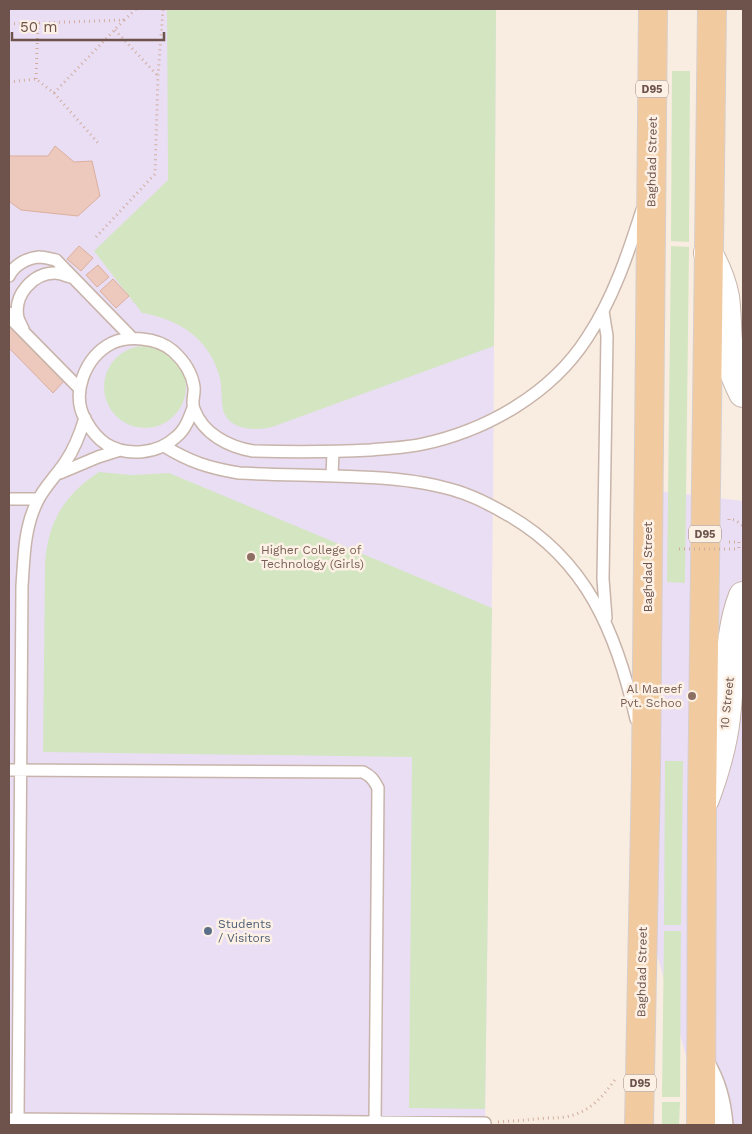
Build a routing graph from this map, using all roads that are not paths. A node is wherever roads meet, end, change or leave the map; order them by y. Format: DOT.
graph roads {
  1 [pos="653,9"];
  2 [pos="712,9"];
  3 [pos="652,169"];
  4 [pos="708,253"];
  5 [pos="9,276"];
  6 [pos="72,277"];
  7 [pos="603,311"];
  8 [pos="9,313"];
  9 [pos="25,333"];
  10 [pos="132,338"];
  11 [pos="80,389"];
  12 [pos="743,393"];
  13 [pos="193,408"];
  14 [pos="84,418"];
  15 [pos="164,446"];
  16 [pos="120,450"];
  17 [pos="333,452"];
  18 [pos="56,474"];
  19 [pos="332,476"];
  20 [pos="9,499"];
  21 [pos="38,500"];
  22 [pos="743,596"];
  23 [pos="608,629"];
  24 [pos="9,770"];
  25 [pos="21,770"];
  26 [pos="646,772"];
  27 [pos="702,807"];
  28 [pos="702,1060"];
  29 [pos="636,1118"];
  30 [pos="14,1119"];
  31 [pos="33,1122"];
  32 [pos="375,1122"];
  33 [pos="485,1123"];
  34 [pos="701,1125"];
  35 [pos="722,1125"];
  1 -- 3 [label="main road, Baghdad Street / D95"];
  2 -- 4 [label="main road, D95"];
  3 -- 7 [label="lane"];
  3 -- 26 [label="main road, Baghdad Street / D95"];
  4 -- 12 [label="street"];
  4 -- 27 [label="main road, D95"];
  5 -- 6 [label="lane"];
  6 -- 9 [label="lane"];
  6 -- 10 [label="lane"];
  7 -- 17 [label="lane"];
  7 -- 23 [label="lane"];
  8 -- 9 [label="lane"];
  9 -- 11 [label="lane"];
  10 -- 11 [label="lane"];
  10 -- 13 [label="lane"];
  11 -- 14 [label="lane"];
  13 -- 15 [label="lane"];
  13 -- 17 [label="lane"];
  14 -- 16 [label="lane"];
  14 -- 18 [label="lane"];
  15 -- 16 [label="lane"];
  15 -- 19 [label="lane"];
  16 -- 18 [label="lane"];
  17 -- 19 [label="lane"];
  18 -- 21 [label="lane"];
  19 -- 23 [label="lane"];
  20 -- 21 [label="lane"];
  21 -- 25 [label="lane"];
  22 -- 27 [label="street, 10 Street"];
  23 -- 26 [label="lane"];
  24 -- 25 [label="lane"];
  25 -- 30 [label="lane"];
  25 -- 32 [label="lane"];
  26 -- 29 [label="main road, Baghdad Street / D95"];
  27 -- 28 [label="main road, D95"];
  28 -- 34 [label="main road, D95"];
  28 -- 35 [label="street"];
  30 -- 31 [label="lane"];
  31 -- 32 [label="lane"];
  32 -- 33 [label="lane"];
}
